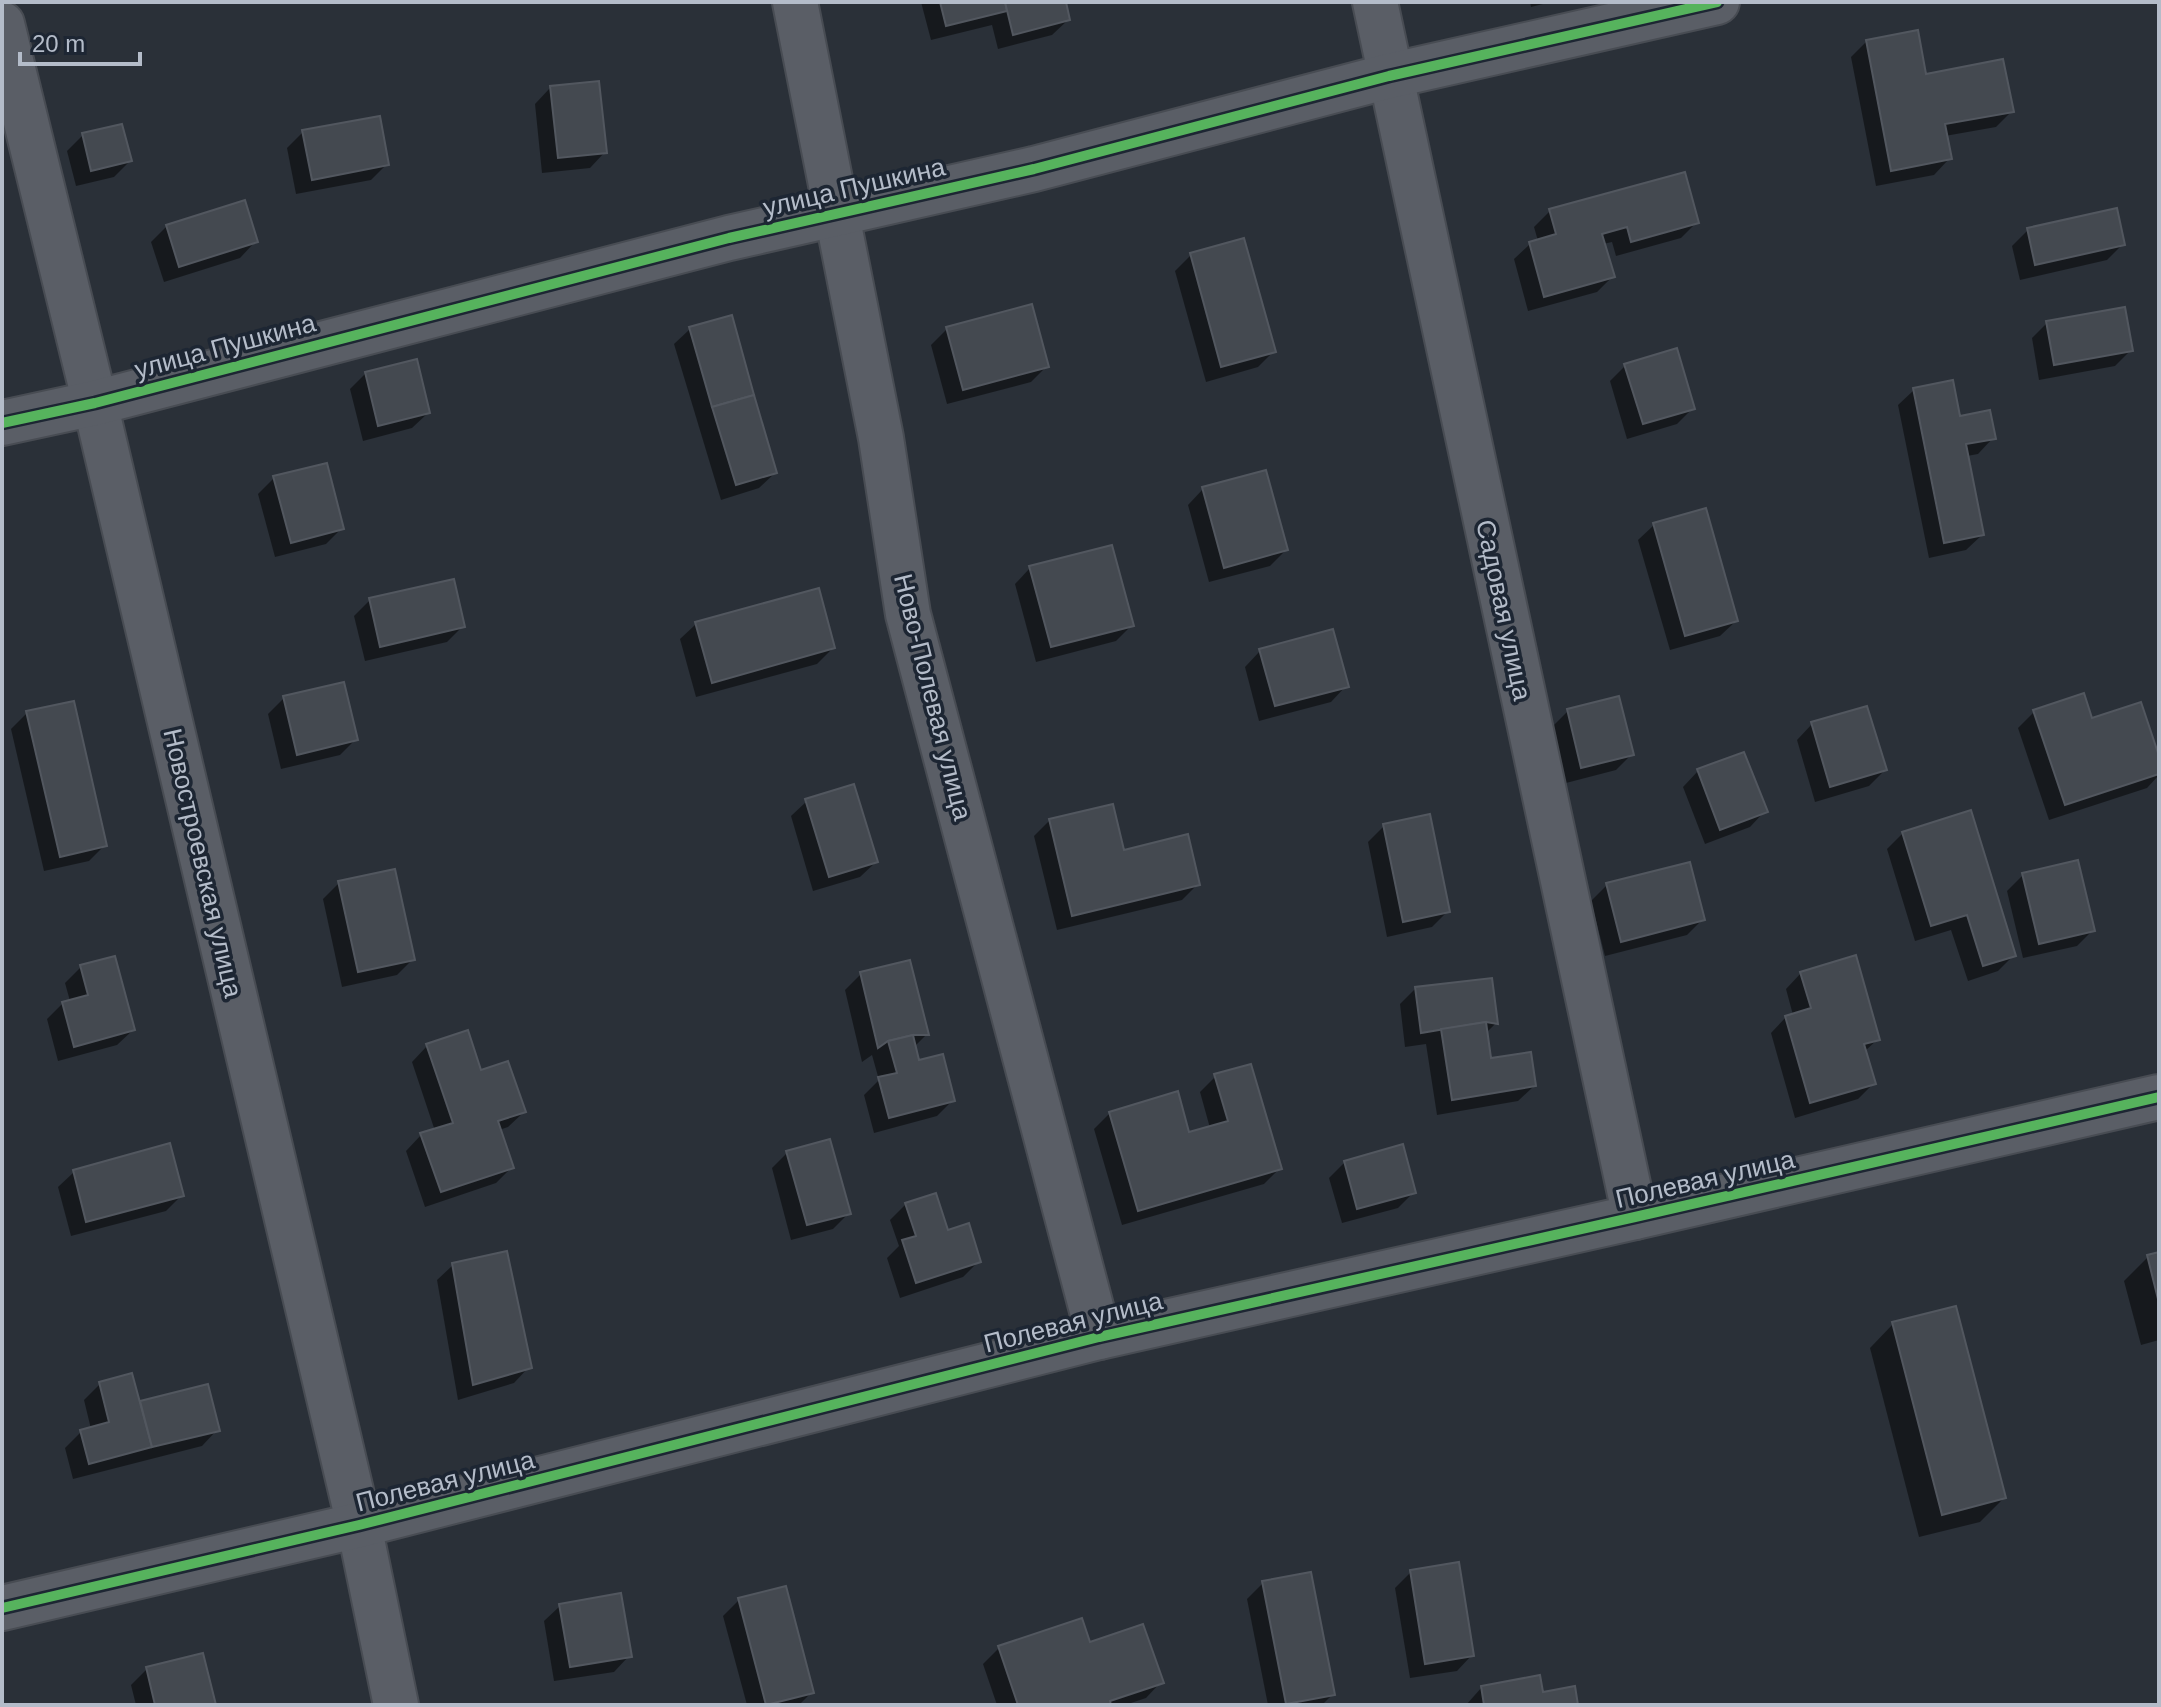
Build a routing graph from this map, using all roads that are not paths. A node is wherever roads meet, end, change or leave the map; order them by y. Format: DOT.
graph roads {
  1 [pos="795,2"];
  2 [pos="1375,2"];
  3 [pos="1717,2"];
  4 [pos="2,24"];
  5 [pos="1389,76"];
  6 [pos="837,212"];
  7 [pos="95,403"];
  8 [pos="2,423"];
  9 [pos="2159,1097"];
  10 [pos="1635,1217"];
  11 [pos="1099,1337"];
  12 [pos="359,1525"];
  13 [pos="2,1608"];
  14 [pos="396,1705"];
  1 -- 6 [label="street, Ново-Полевая улица"];
  2 -- 5 [label="street, Садовая улица"];
  3 -- 5 [label="street, улица Пушкина"];
  4 -- 7 [label="street, Новостроевская улица"];
  5 -- 6 [label="street, улица Пушкина"];
  5 -- 10 [label="street, Садовая улица"];
  6 -- 7 [label="street, улица Пушкина"];
  6 -- 11 [label="street, Ново-Полевая улица"];
  7 -- 8 [label="street, улица Пушкина"];
  7 -- 12 [label="street, Новостроевская улица"];
  9 -- 10 [label="street, Полевая улица"];
  10 -- 11 [label="street, Полевая улица"];
  11 -- 12 [label="street, Полевая улица"];
  12 -- 13 [label="street, Полевая улица"];
  12 -- 14 [label="street, Новостроевская улица"];
}
